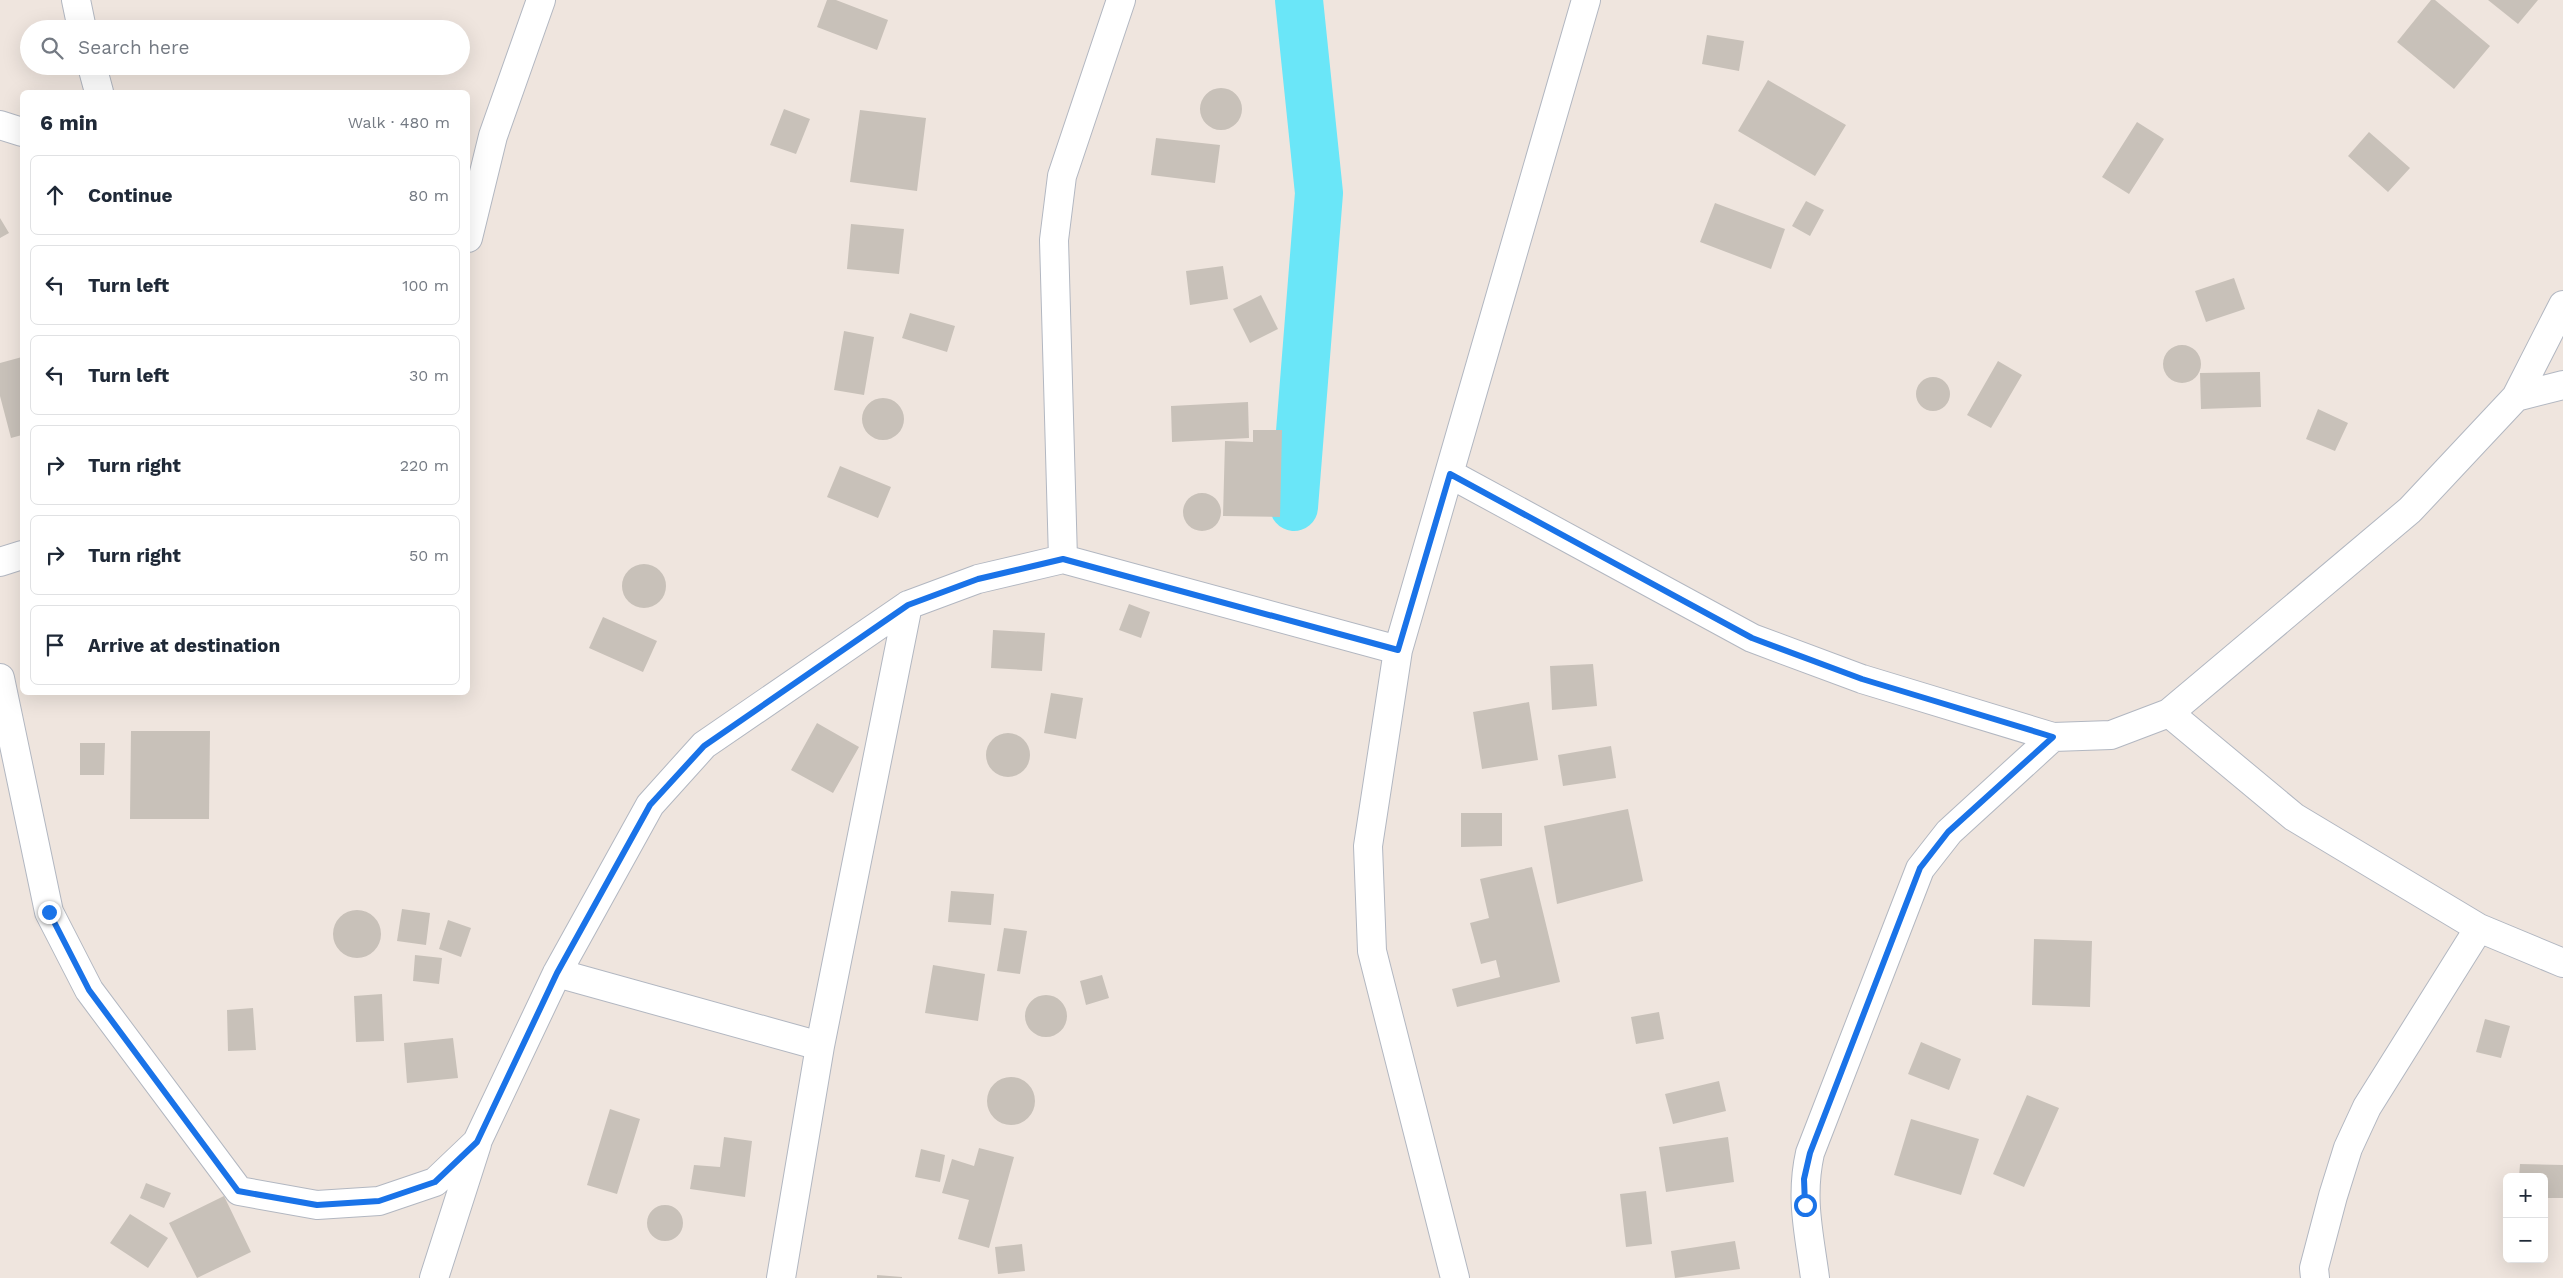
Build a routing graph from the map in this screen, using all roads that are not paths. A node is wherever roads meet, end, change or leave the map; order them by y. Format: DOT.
graph roads {
  1 [pos="76,0"];
  2 [pos="540,0"];
  3 [pos="1121,0"];
  4 [pos="1586,0"];
  5 [pos="80,20"];
  6 [pos="94,75"];
  7 [pos="98,90"];
  8 [pos="0,125"];
  9 [pos="20,131"];
  10 [pos="470,230"];
  11 [pos="2563,305"];
  12 [pos="2563,385"];
  13 [pos="2516,397"];
  14 [pos="1450,474"];
  15 [pos="20,556"];
  16 [pos="1063,559"];
  17 [pos="0,562"];
  18 [pos="908,605"];
  19 [pos="1398,650"];
  20 [pos="0,678"];
  21 [pos="2169,713"];
  22 [pos="2053,737"];
  23 [pos="2479,928"];
  24 [pos="2563,963"];
  25 [pos="557,973"];
  26 [pos="820,1046"];
  27 [pos="477,1142"];
  28 [pos="434,1278"];
  29 [pos="781,1278"];
  30 [pos="1455,1278"];
  31 [pos="1815,1278"];
  32 [pos="2315,1278"];
  1 -- 5 [label="street"];
  2 -- 10 [label="street"];
  3 -- 16 [label="street"];
  4 -- 14 [label="street"];
  6 -- 7 [label="street"];
  8 -- 9 [label="street"];
  11 -- 13 [label="street"];
  12 -- 13 [label="street"];
  13 -- 21 [label="street"];
  14 -- 19 [label="street"];
  14 -- 22 [label="street"];
  15 -- 17 [label="street"];
  16 -- 18 [label="street"];
  16 -- 19 [label="street"];
  18 -- 25 [label="street"];
  18 -- 26 [label="street"];
  19 -- 30 [label="street"];
  20 -- 27 [label="street"];
  21 -- 22 [label="street"];
  21 -- 23 [label="street"];
  22 -- 31 [label="street"];
  23 -- 24 [label="street"];
  23 -- 32 [label="street"];
  25 -- 26 [label="street"];
  25 -- 27 [label="street"];
  26 -- 29 [label="street"];
  27 -- 28 [label="street"];
}
